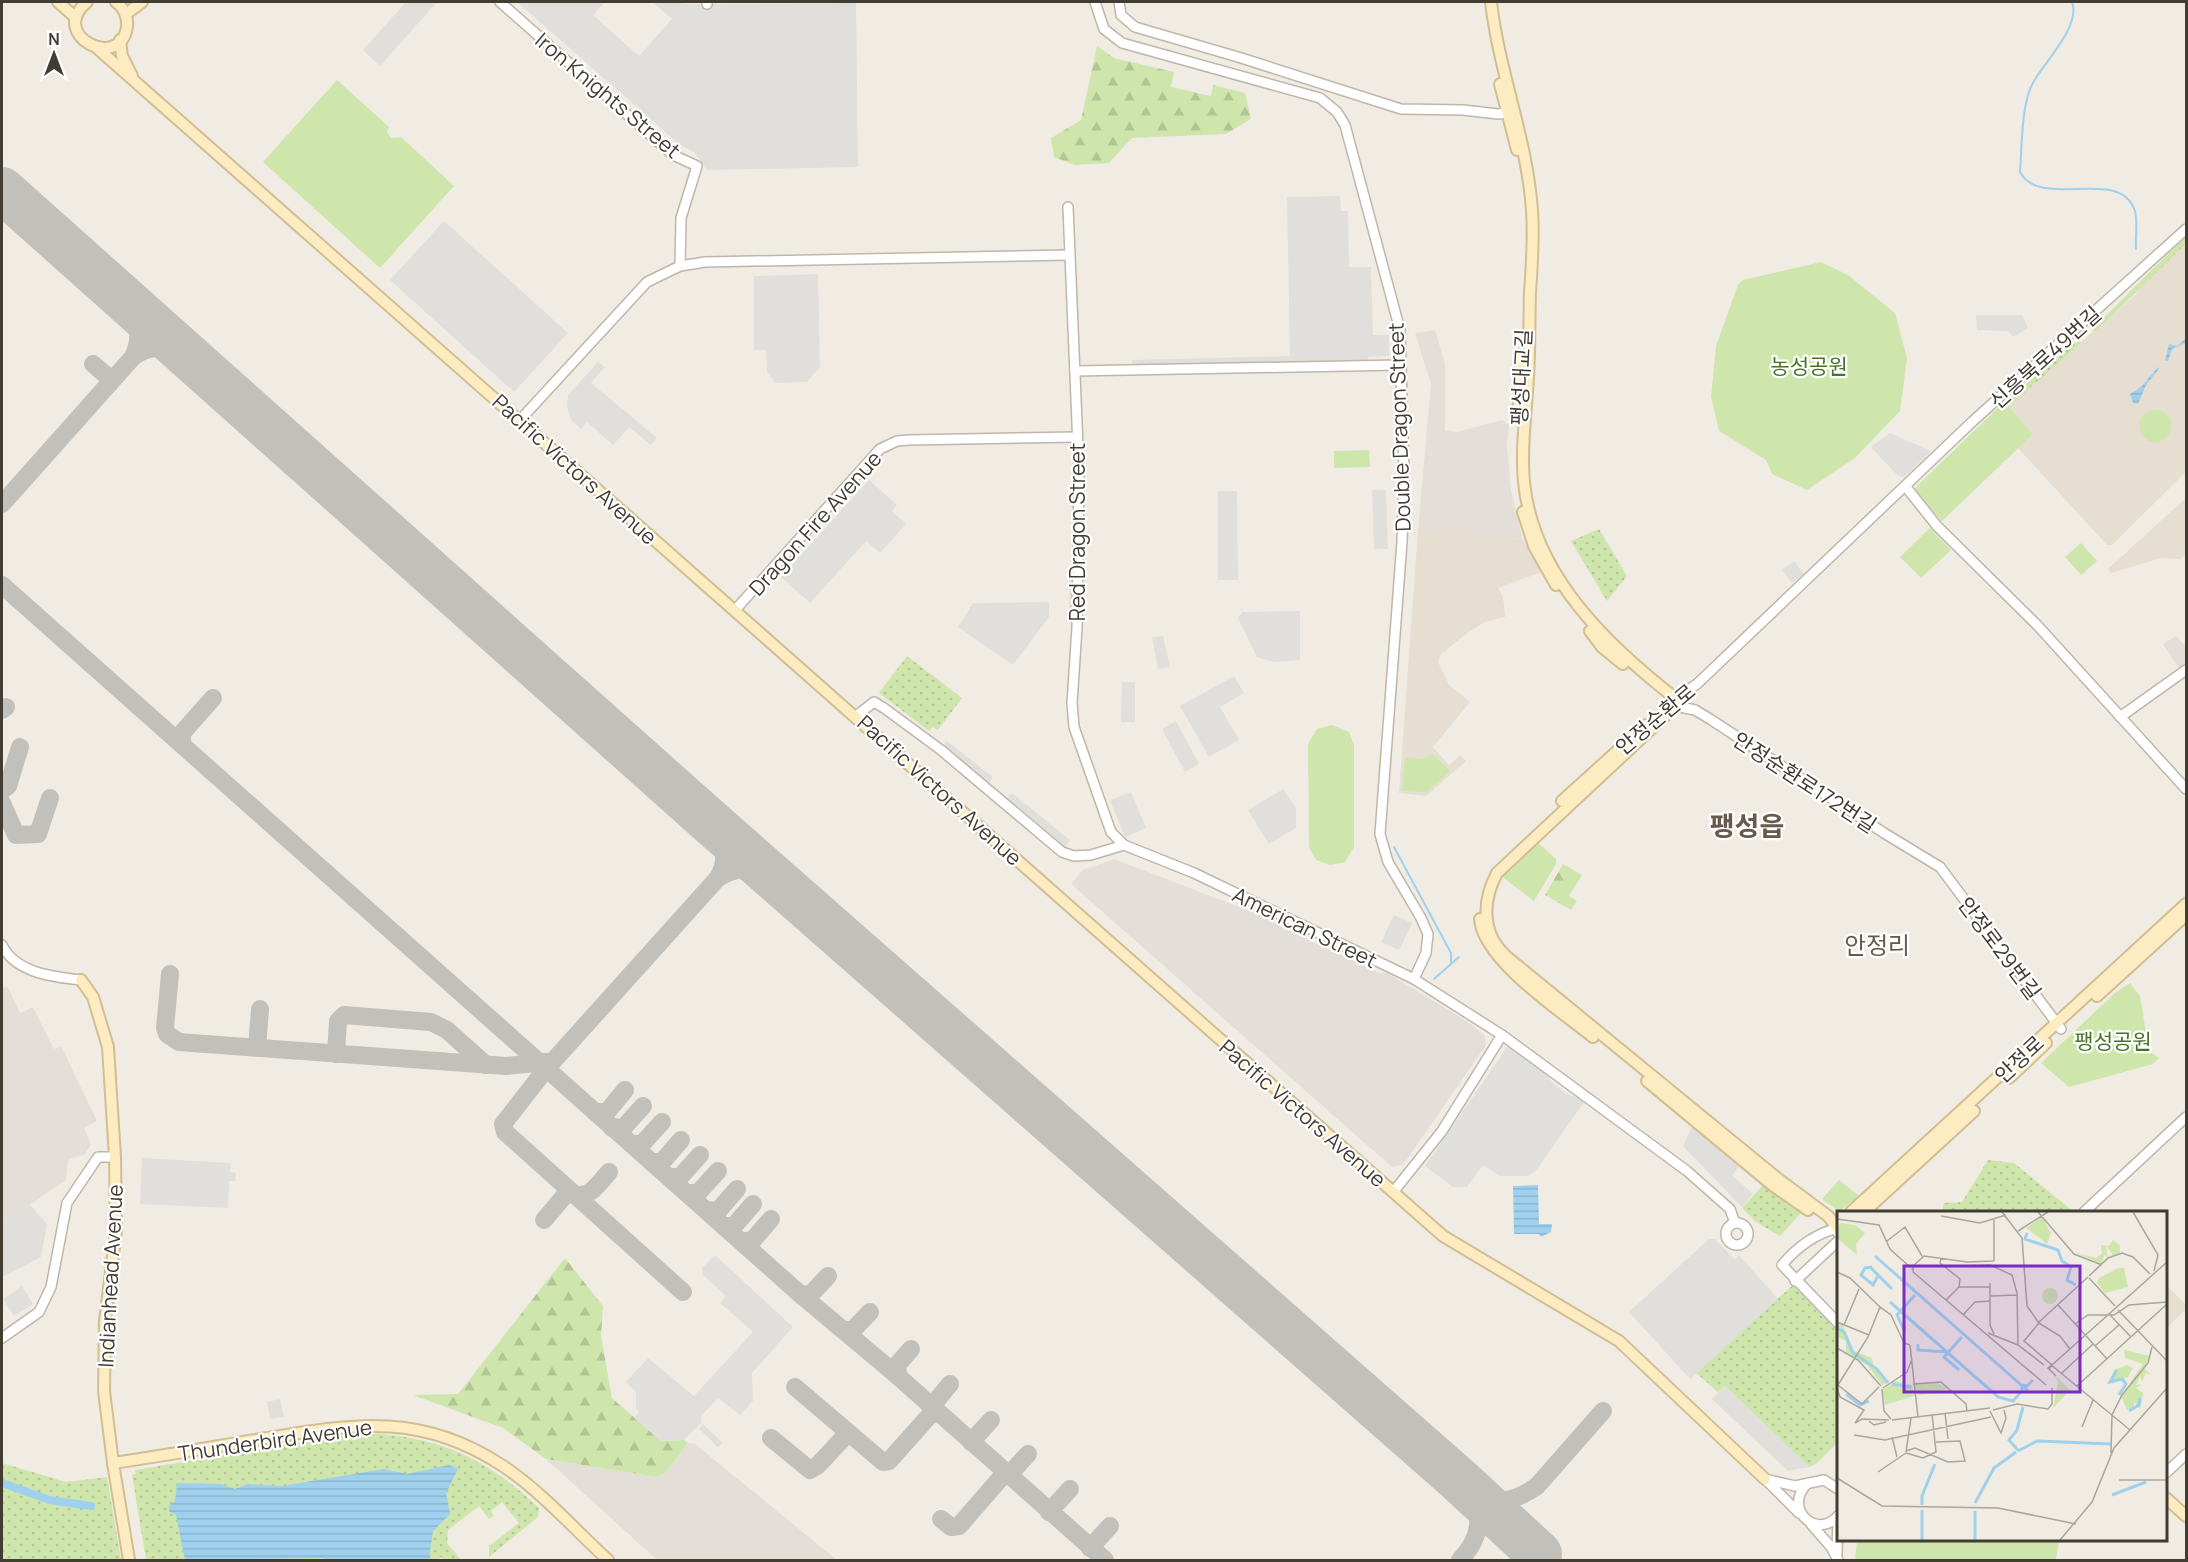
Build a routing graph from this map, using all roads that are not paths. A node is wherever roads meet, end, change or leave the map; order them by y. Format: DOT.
graph roads {
  1 [pos="58,2"];
  2 [pos="87,2"];
  3 [pos="116,2"];
  4 [pos="142,2"];
  5 [pos="500,2"];
  6 [pos="1095,2"];
  7 [pos="1119,2"];
  8 [pos="1484,2"];
  9 [pos="1491,2"];
  10 [pos="126,14"];
  11 [pos="76,18"];
  12 [pos="120,40"];
  13 [pos="97,48"];
  14 [pos="132,76"];
  15 [pos="1510,112"];
  16 [pos="1068,207"];
  17 [pos="2187,229"];
  18 [pos="1069,255"];
  19 [pos="680,266"];
  20 [pos="1400,365"];
  21 [pos="1075,371"];
  22 [pos="520,420"];
  23 [pos="1077,437"];
  24 [pos="1906,487"];
  25 [pos="736,609"];
  26 [pos="2187,670"];
  27 [pos="1675,702"];
  28 [pos="856,716"];
  29 [pos="2120,717"];
  30 [pos="2187,789"];
  31 [pos="1124,845"];
  32 [pos="1940,867"];
  33 [pos="2187,904"];
  34 [pos="2187,915"];
  35 [pos="2,945"];
  36 [pos="1414,979"];
  37 [pos="81,980"];
  38 [pos="2059,1027"];
  39 [pos="1502,1035"];
  40 [pos="2187,1117"];
  41 [pos="115,1157"];
  42 [pos="1394,1191"];
  43 [pos="1852,1211"];
  44 [pos="1865,1211"];
  45 [pos="2085,1211"];
  46 [pos="1735,1223"];
  47 [pos="1837,1228"];
  48 [pos="1837,1228"];
  49 [pos="1837,1229"];
  50 [pos="1837,1243"];
  51 [pos="1795,1281"];
  52 [pos="1837,1321"];
  53 [pos="2,1338"];
  54 [pos="2187,1455"];
  55 [pos="113,1463"];
  56 [pos="2167,1472"];
  57 [pos="1765,1479"];
  58 [pos="1834,1482"];
  59 [pos="1806,1485"];
  60 [pos="2167,1499"];
  61 [pos="1801,1515"];
  62 [pos="2187,1516"];
  63 [pos="1837,1517"];
  64 [pos="1809,1522"];
  65 [pos="1838,1541"];
  66 [pos="1837,1558"];
  67 [pos="129,1560"];
  68 [pos="608,1560"];
  1 -- 11 [label="main road, Pacific Victors Avenue"];
  2 -- 11 [label="main road"];
  3 -- 10 [label="main road"];
  4 -- 10 [label="main road"];
  5 -- 19 [label="street, Iron Knights Street"];
  6 -- 20 [label="street, Double Dragon Street"];
  7 -- 15 [label="street"];
  8 -- 15 [label="main road, 팽성대교길"];
  9 -- 15 [label="main road"];
  10 -- 12 [label="main road"];
  11 -- 13 [label="main road, Pacific Victors Avenue"];
  12 -- 13 [label="main road"];
  12 -- 14 [label="main road"];
  13 -- 14 [label="main road, Pacific Victors Avenue"];
  14 -- 22 [label="main road, Pacific Victors Avenue"];
  15 -- 27 [label="main road"];
  15 -- 27 [label="main road, 팽성대교길"];
  16 -- 18 [label="street, Red Dragon Street"];
  17 -- 24 [label="street, 신흥북로49번길"];
  18 -- 19 [label="street"];
  18 -- 21 [label="street, Red Dragon Street"];
  19 -- 22 [label="street"];
  20 -- 21 [label="street"];
  20 -- 36 [label="street, Double Dragon Street"];
  21 -- 23 [label="street, Red Dragon Street"];
  22 -- 25 [label="main road, Pacific Victors Avenue"];
  23 -- 25 [label="street, Dragon Fire Avenue"];
  23 -- 31 [label="street, Red Dragon Street"];
  24 -- 27 [label="street, 안정순환로"];
  24 -- 29 [label="street"];
  25 -- 28 [label="main road, Pacific Victors Avenue"];
  26 -- 29 [label="street"];
  27 -- 32 [label="street, 안정순환로172번길"];
  27 -- 47 [label="main road, 안정순환로"];
  27 -- 48 [label="main road, 안정순환로"];
  28 -- 31 [label="street"];
  28 -- 42 [label="main road, Pacific Victors Avenue"];
  29 -- 30 [label="street"];
  31 -- 36 [label="street, American Street"];
  32 -- 38 [label="street, 안정로29번길"];
  33 -- 38 [label="main road, 안정로"];
  34 -- 38 [label="main road, 안정로"];
  35 -- 37 [label="street, Indianhead Avenue"];
  36 -- 39 [label="street, American Street"];
  37 -- 41 [label="main road, Indianhead Avenue"];
  38 -- 43 [label="main road, 안정로"];
  38 -- 44 [label="main road, 안정로"];
  39 -- 42 [label="street"];
  39 -- 46 [label="street, American Street"];
  40 -- 45 [label="street"];
  41 -- 53 [label="street"];
  41 -- 55 [label="main road, Indianhead Avenue"];
  42 -- 57 [label="main road, Pacific Victors Avenue"];
  49 -- 51 [label="street"];
  50 -- 51 [label="street"];
  51 -- 52 [label="street"];
  54 -- 56 [label="street"];
  55 -- 67 [label="main road, Indianhead Avenue"];
  55 -- 68 [label="main road, Thunderbird Avenue"];
  57 -- 59 [label="street"];
  57 -- 61 [label="street"];
  58 -- 59 [label="street"];
  59 -- 61 [label="street"];
  60 -- 62 [label="main road"];
  61 -- 64 [label="street"];
  63 -- 64 [label="street"];
  64 -- 66 [label="street"];
  65 -- 66 [label="street"];
}
